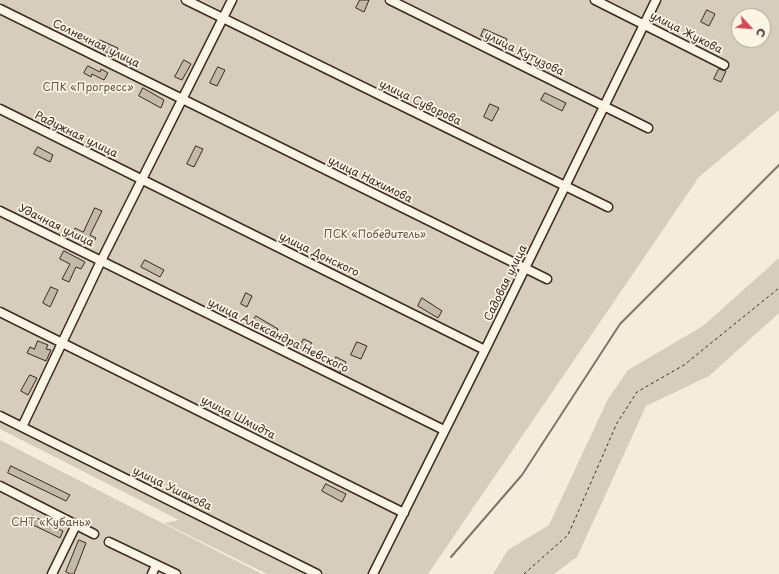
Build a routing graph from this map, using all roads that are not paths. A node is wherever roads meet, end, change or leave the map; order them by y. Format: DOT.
graph roads {
  1 [pos="186,0"];
  2 [pos="232,0"];
  3 [pos="390,0"];
  4 [pos="595,0"];
  5 [pos="656,0"];
  6 [pos="0,9"];
  7 [pos="223,18"];
  8 [pos="643,24"];
  9 [pos="724,65"];
  10 [pos="183,99"];
  11 [pos="605,106"];
  12 [pos="0,110"];
  13 [pos="648,128"];
  14 [pos="142,180"];
  15 [pos="565,186"];
  16 [pos="608,207"];
  17 [pos="0,211"];
  18 [pos="102,261"];
  19 [pos="525,269"];
  20 [pos="547,279"];
  21 [pos="0,312"];
  22 [pos="63,342"];
  23 [pos="485,350"];
  24 [pos="0,416"];
  25 [pos="22,427"];
  26 [pos="444,430"];
  27 [pos="0,486"];
  28 [pos="404,513"];
  29 [pos="76,525"];
  30 [pos="94,534"];
  31 [pos="109,542"];
  32 [pos="156,565"];
  33 [pos="313,573"];
  34 [pos="52,574"];
  35 [pos="152,574"];
  36 [pos="176,574"];
  37 [pos="373,574"];
  1 -- 7 [label="street, улица Суворова"];
  2 -- 7 [label="street"];
  3 -- 11 [label="street, улица Кутузова"];
  4 -- 8 [label="street, улица Жукова"];
  5 -- 8 [label="street, Садовая улица"];
  6 -- 10 [label="street, Солнечная улица"];
  7 -- 10 [label="street"];
  7 -- 15 [label="street, улица Суворова"];
  8 -- 9 [label="street, улица Жукова"];
  8 -- 11 [label="street, Садовая улица"];
  10 -- 14 [label="street"];
  10 -- 19 [label="street, улица Нахимова"];
  11 -- 13 [label="street, улица Кутузова"];
  11 -- 15 [label="street, Садовая улица"];
  12 -- 14 [label="street, Радужная улица"];
  14 -- 18 [label="street"];
  14 -- 23 [label="street, улица Донского"];
  15 -- 16 [label="street, улица Суворова"];
  15 -- 19 [label="street, Садовая улица"];
  17 -- 18 [label="street, Удачная улица"];
  18 -- 22 [label="street"];
  18 -- 26 [label="street, улица Александра Невского"];
  19 -- 20 [label="street, улица Нахимова"];
  19 -- 23 [label="street, Садовая улица"];
  21 -- 22 [label="street, улица Шмидта"];
  22 -- 25 [label="street"];
  22 -- 28 [label="street, улица Шмидта"];
  23 -- 26 [label="street, Садовая улица"];
  24 -- 25 [label="street, улица Ушакова"];
  25 -- 33 [label="street, улица Ушакова"];
  26 -- 28 [label="street, Садовая улица"];
  27 -- 29 [label="street"];
  28 -- 37 [label="street, Садовая улица"];
  29 -- 30 [label="street"];
  29 -- 34 [label="street"];
  31 -- 32 [label="street"];
  32 -- 35 [label="street"];
  32 -- 36 [label="street"];
}
